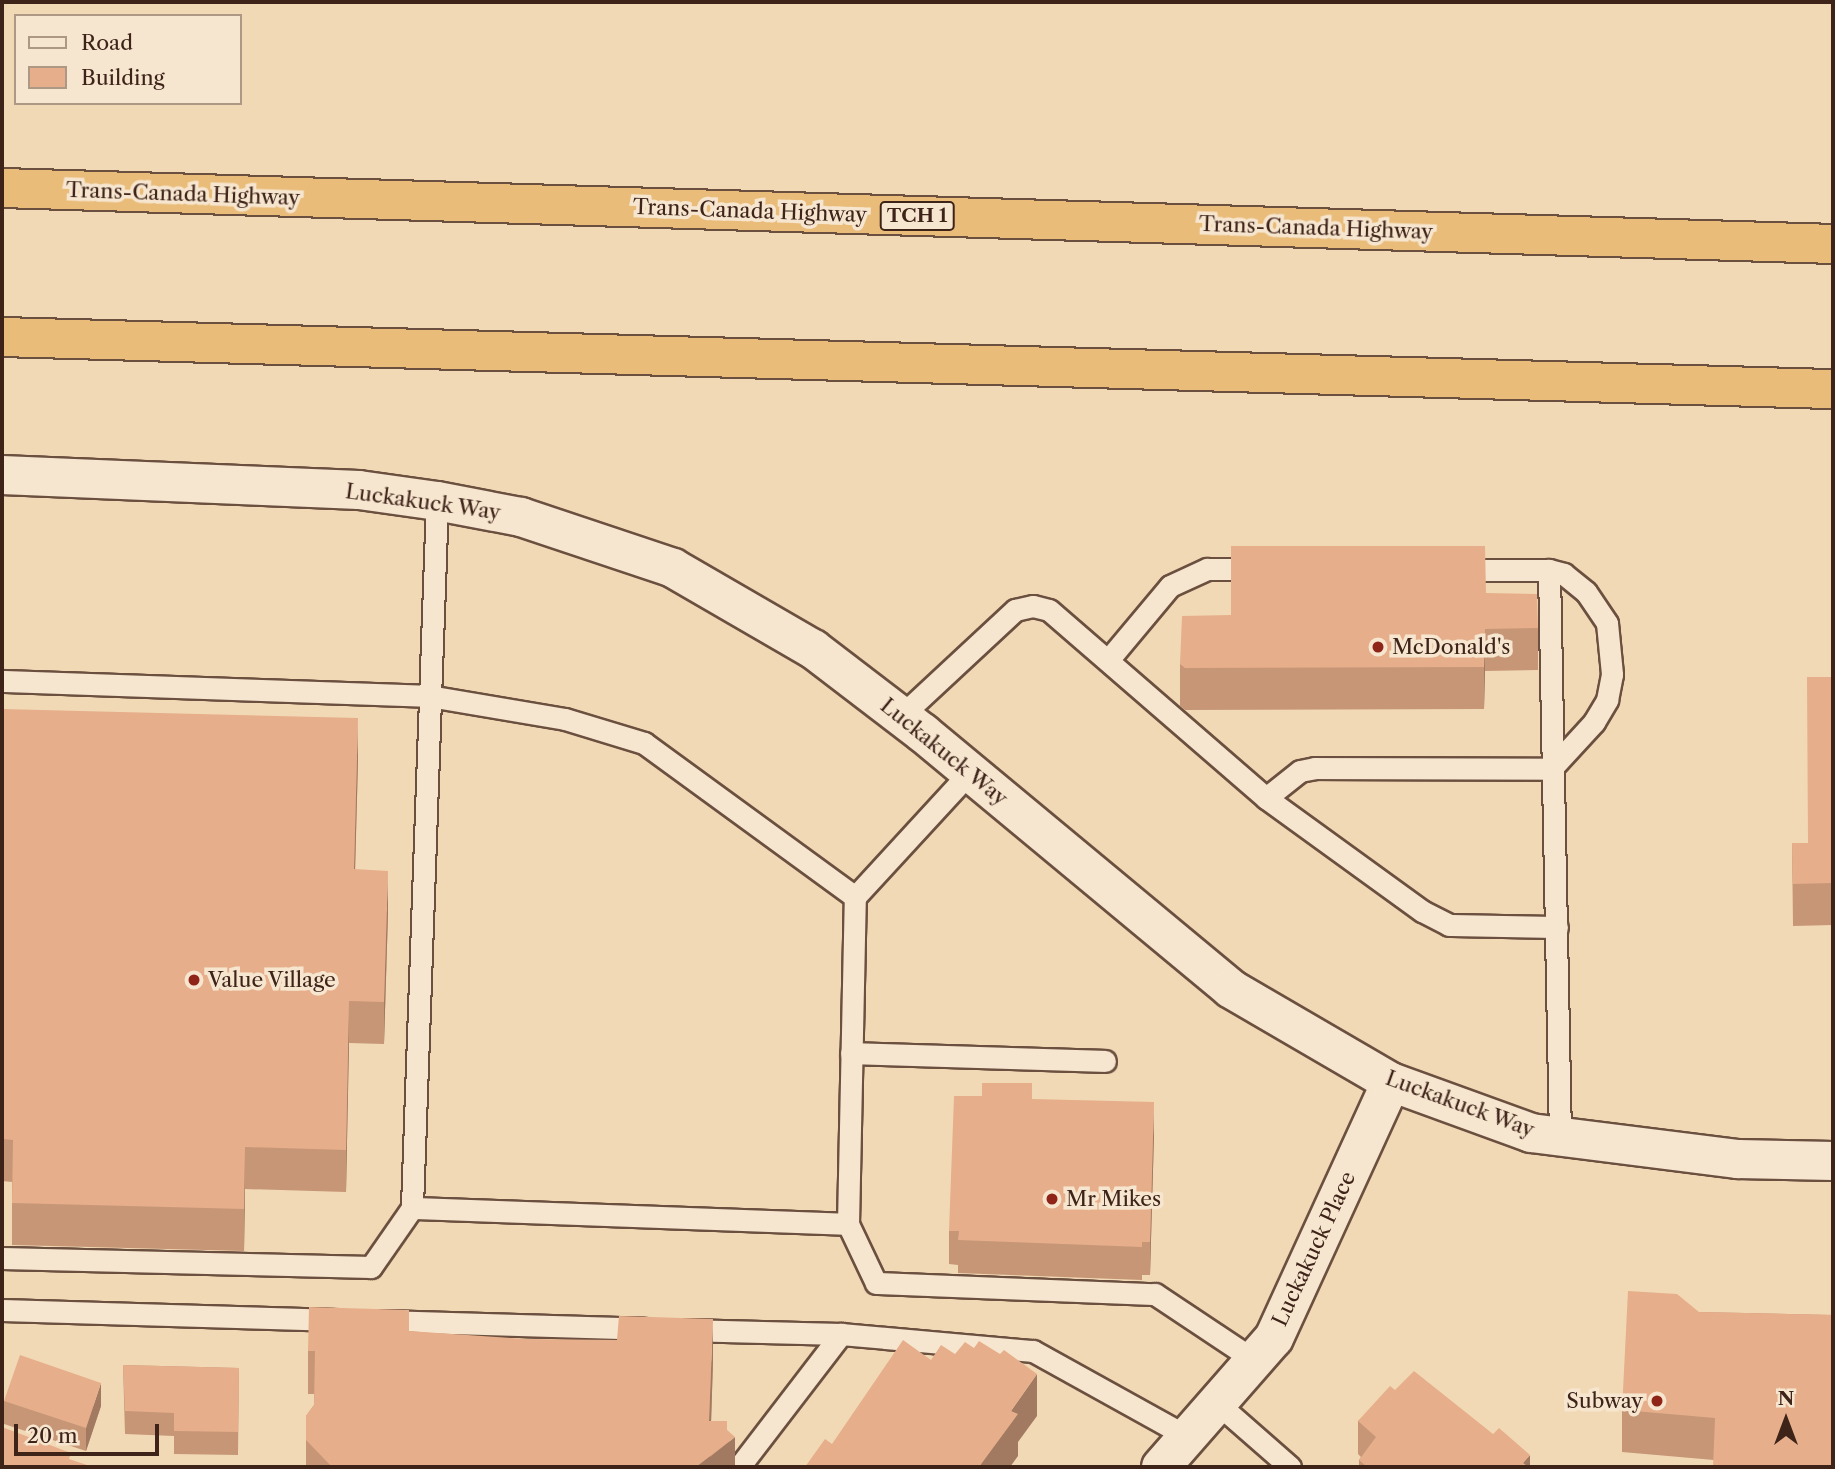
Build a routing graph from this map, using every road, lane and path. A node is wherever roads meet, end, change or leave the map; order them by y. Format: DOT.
graph roads {
  1 [pos="2,188"];
  2 [pos="1833,244"];
  3 [pos="2,337"];
  4 [pos="1833,389"];
  5 [pos="2,475"];
  6 [pos="436,501"];
  7 [pos="1275,569"];
  8 [pos="1440,570"];
  9 [pos="1549,570"];
  10 [pos="1109,659"];
  11 [pos="2,681"];
  12 [pos="429,696"];
  13 [pos="901,716"];
  14 [pos="1551,769"];
  15 [pos="970,772"];
  16 [pos="1266,798"];
  17 [pos="855,897"];
  18 [pos="1557,928"];
  19 [pos="851,1053"];
  20 [pos="1105,1061"];
  21 [pos="1391,1082"];
  22 [pos="1560,1137"];
  23 [pos="1833,1161"];
  24 [pos="412,1208"];
  25 [pos="848,1224"];
  26 [pos="2,1258"];
  27 [pos="2,1310"];
  28 [pos="841,1334"];
  29 [pos="1254,1360"];
  30 [pos="1217,1403"];
  31 [pos="1188,1437"];
  32 [pos="739,1467"];
  33 [pos="1161,1467"];
  34 [pos="1290,1467"];
  1 -- 2 [label="highway, Trans-Canada Highway / TCH 1"];
  3 -- 4 [label="highway"];
  5 -- 6 [label="street, Luckakuck Way"];
  6 -- 12 [label="lane"];
  6 -- 13 [label="street, Luckakuck Way"];
  7 -- 10 [label="lane"];
  8 -- 9 [label="lane"];
  9 -- 14 [label="lane"];
  9 -- 14 [label="lane"];
  10 -- 13 [label="lane"];
  10 -- 16 [label="lane"];
  11 -- 12 [label="lane"];
  12 -- 17 [label="lane"];
  12 -- 24 [label="lane"];
  13 -- 15 [label="street, Luckakuck Way"];
  14 -- 16 [label="lane"];
  14 -- 18 [label="lane"];
  15 -- 17 [label="lane"];
  15 -- 21 [label="street, Luckakuck Way"];
  16 -- 18 [label="lane"];
  17 -- 19 [label="lane"];
  18 -- 22 [label="lane"];
  19 -- 20 [label="lane"];
  19 -- 25 [label="lane"];
  21 -- 22 [label="street, Luckakuck Way"];
  21 -- 29 [label="street, Luckakuck Place"];
  22 -- 23 [label="street, Luckakuck Way"];
  24 -- 25 [label="lane"];
  24 -- 26 [label="lane"];
  25 -- 29 [label="lane"];
  27 -- 28 [label="lane"];
  28 -- 31 [label="lane"];
  28 -- 32 [label="lane"];
  29 -- 30 [label="street, Luckakuck Place"];
  30 -- 31 [label="street, Luckakuck Place"];
  30 -- 34 [label="lane"];
  31 -- 33 [label="street, Luckakuck Place"];
}
